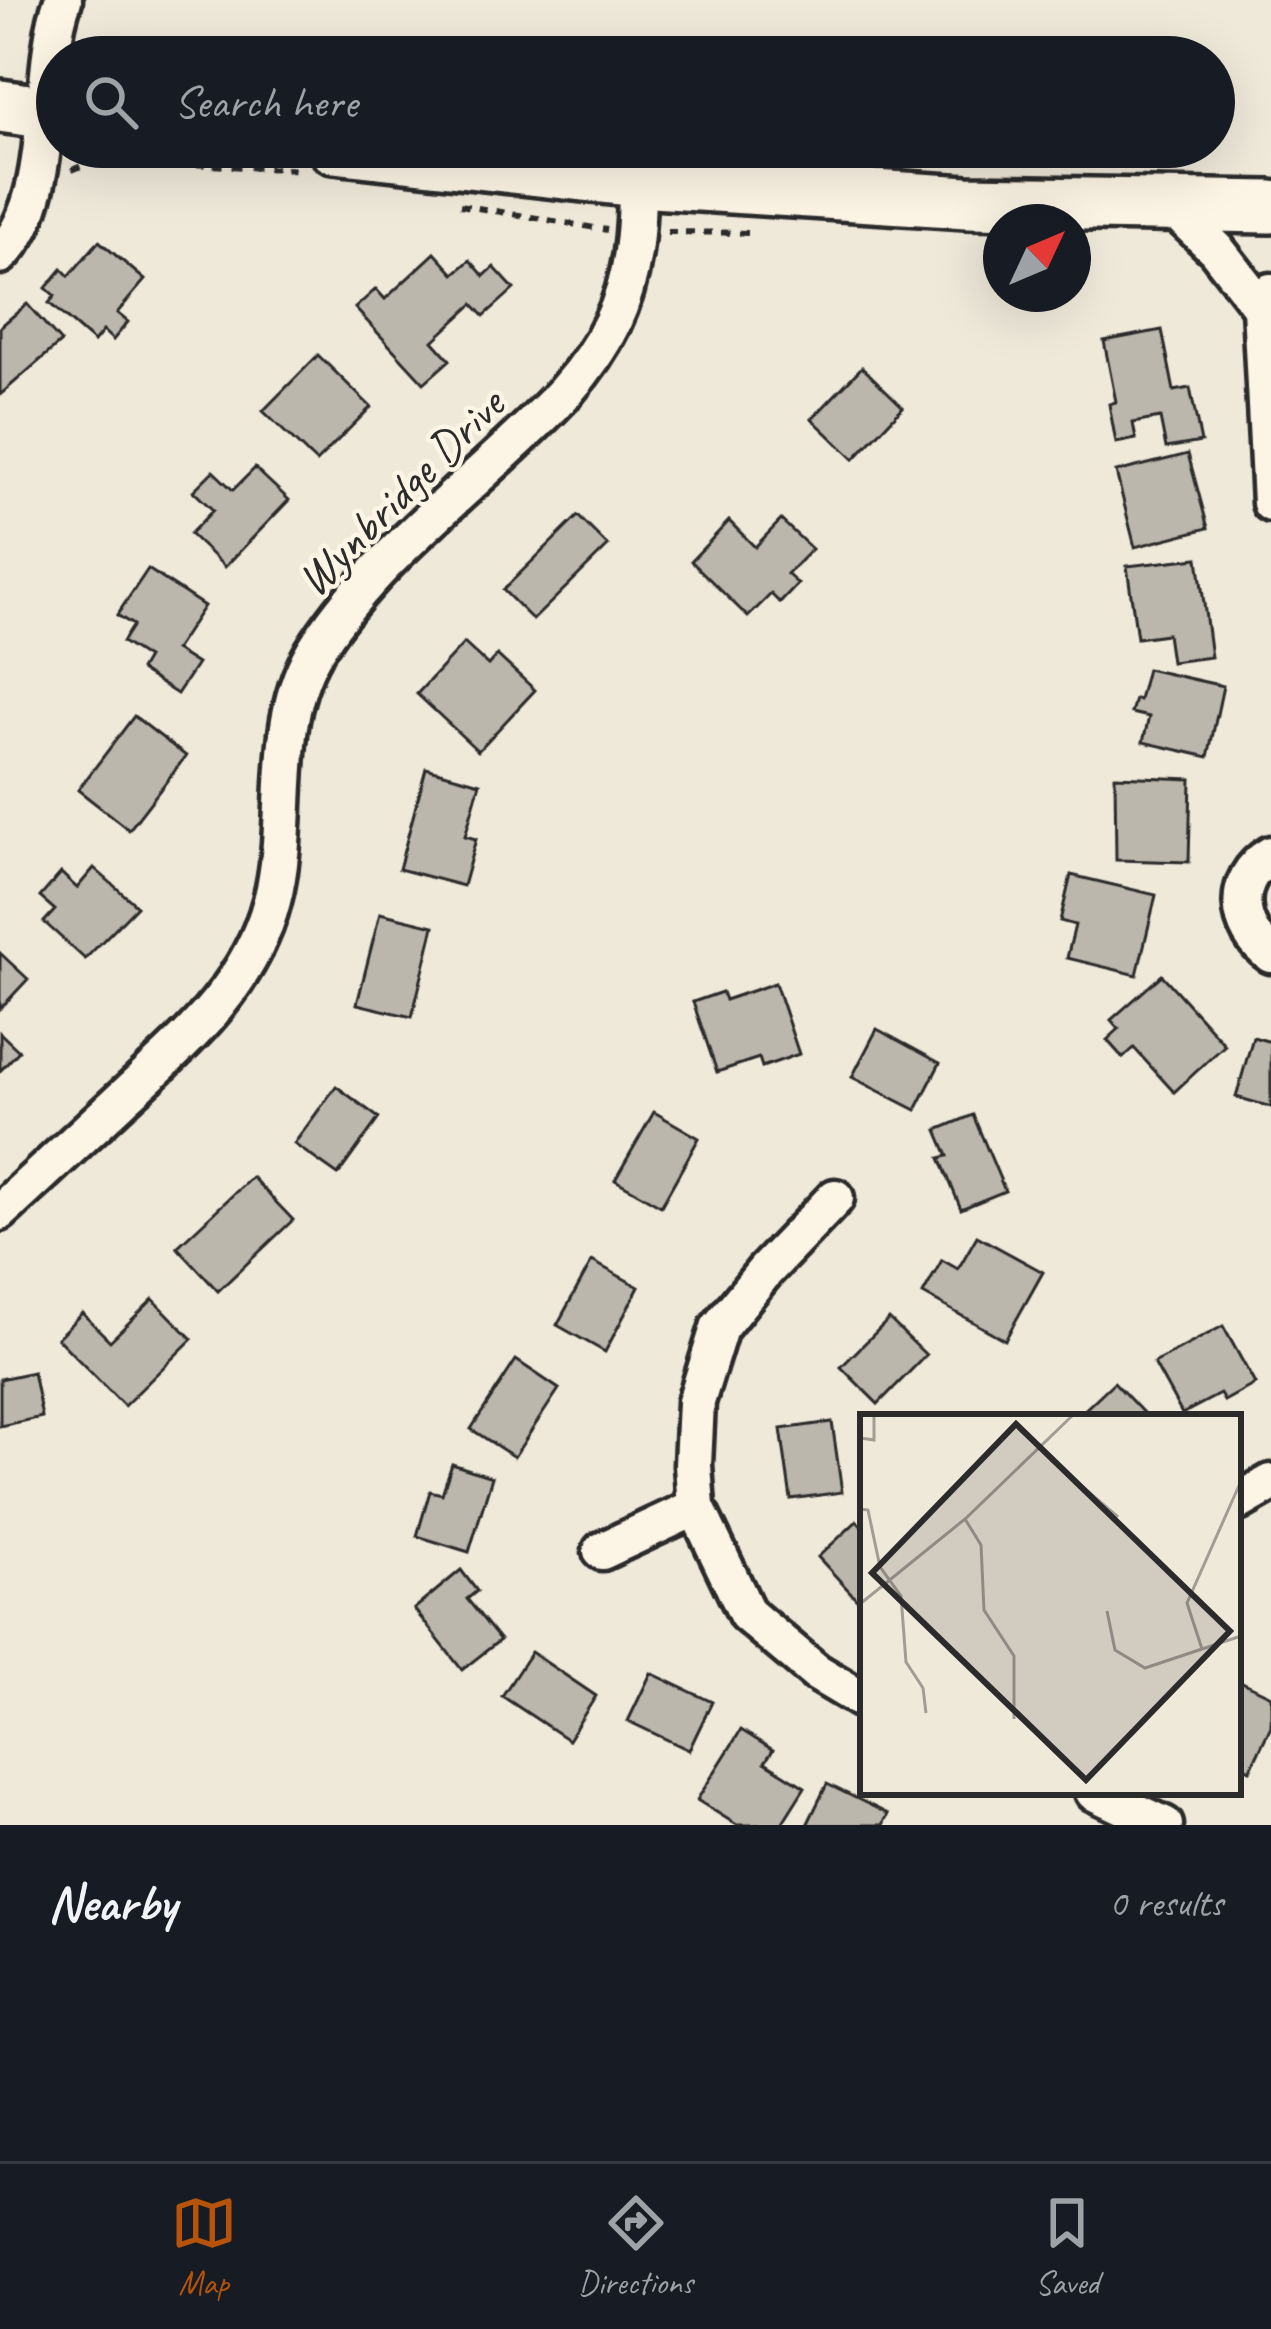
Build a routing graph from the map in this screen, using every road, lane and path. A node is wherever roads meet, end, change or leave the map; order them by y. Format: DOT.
graph roads {
  1 [pos="63,0"];
  2 [pos="54,36"];
  3 [pos="34,111"];
  4 [pos="521,168"];
  5 [pos="637,181"];
  6 [pos="1171,206"];
  7 [pos="1271,207"];
  8 [pos="0,255"];
  9 [pos="1266,299"];
  10 [pos="1271,503"];
  11 [pos="1271,856"];
  12 [pos="1271,954"];
  13 [pos="835,1198"];
  14 [pos="0,1212"];
  15 [pos="1271,1484"];
  16 [pos="1241,1500"];
  17 [pos="697,1507"];
  18 [pos="602,1551"];
  19 [pos="860,1698"];
  20 [pos="1100,1795"];
  21 [pos="1164,1825"];
  1 -- 2 [label="street"];
  3 -- 8 [label="street"];
  4 -- 5 [label="main road"];
  5 -- 6 [label="main road"];
  5 -- 14 [label="street, Wynbridge Drive"];
  6 -- 7 [label="main road"];
  6 -- 9 [label="street"];
  9 -- 10 [label="street"];
  11 -- 12 [label="street"];
  13 -- 17 [label="street"];
  15 -- 16 [label="street"];
  17 -- 18 [label="street"];
  17 -- 19 [label="street"];
  20 -- 21 [label="street"];
}
